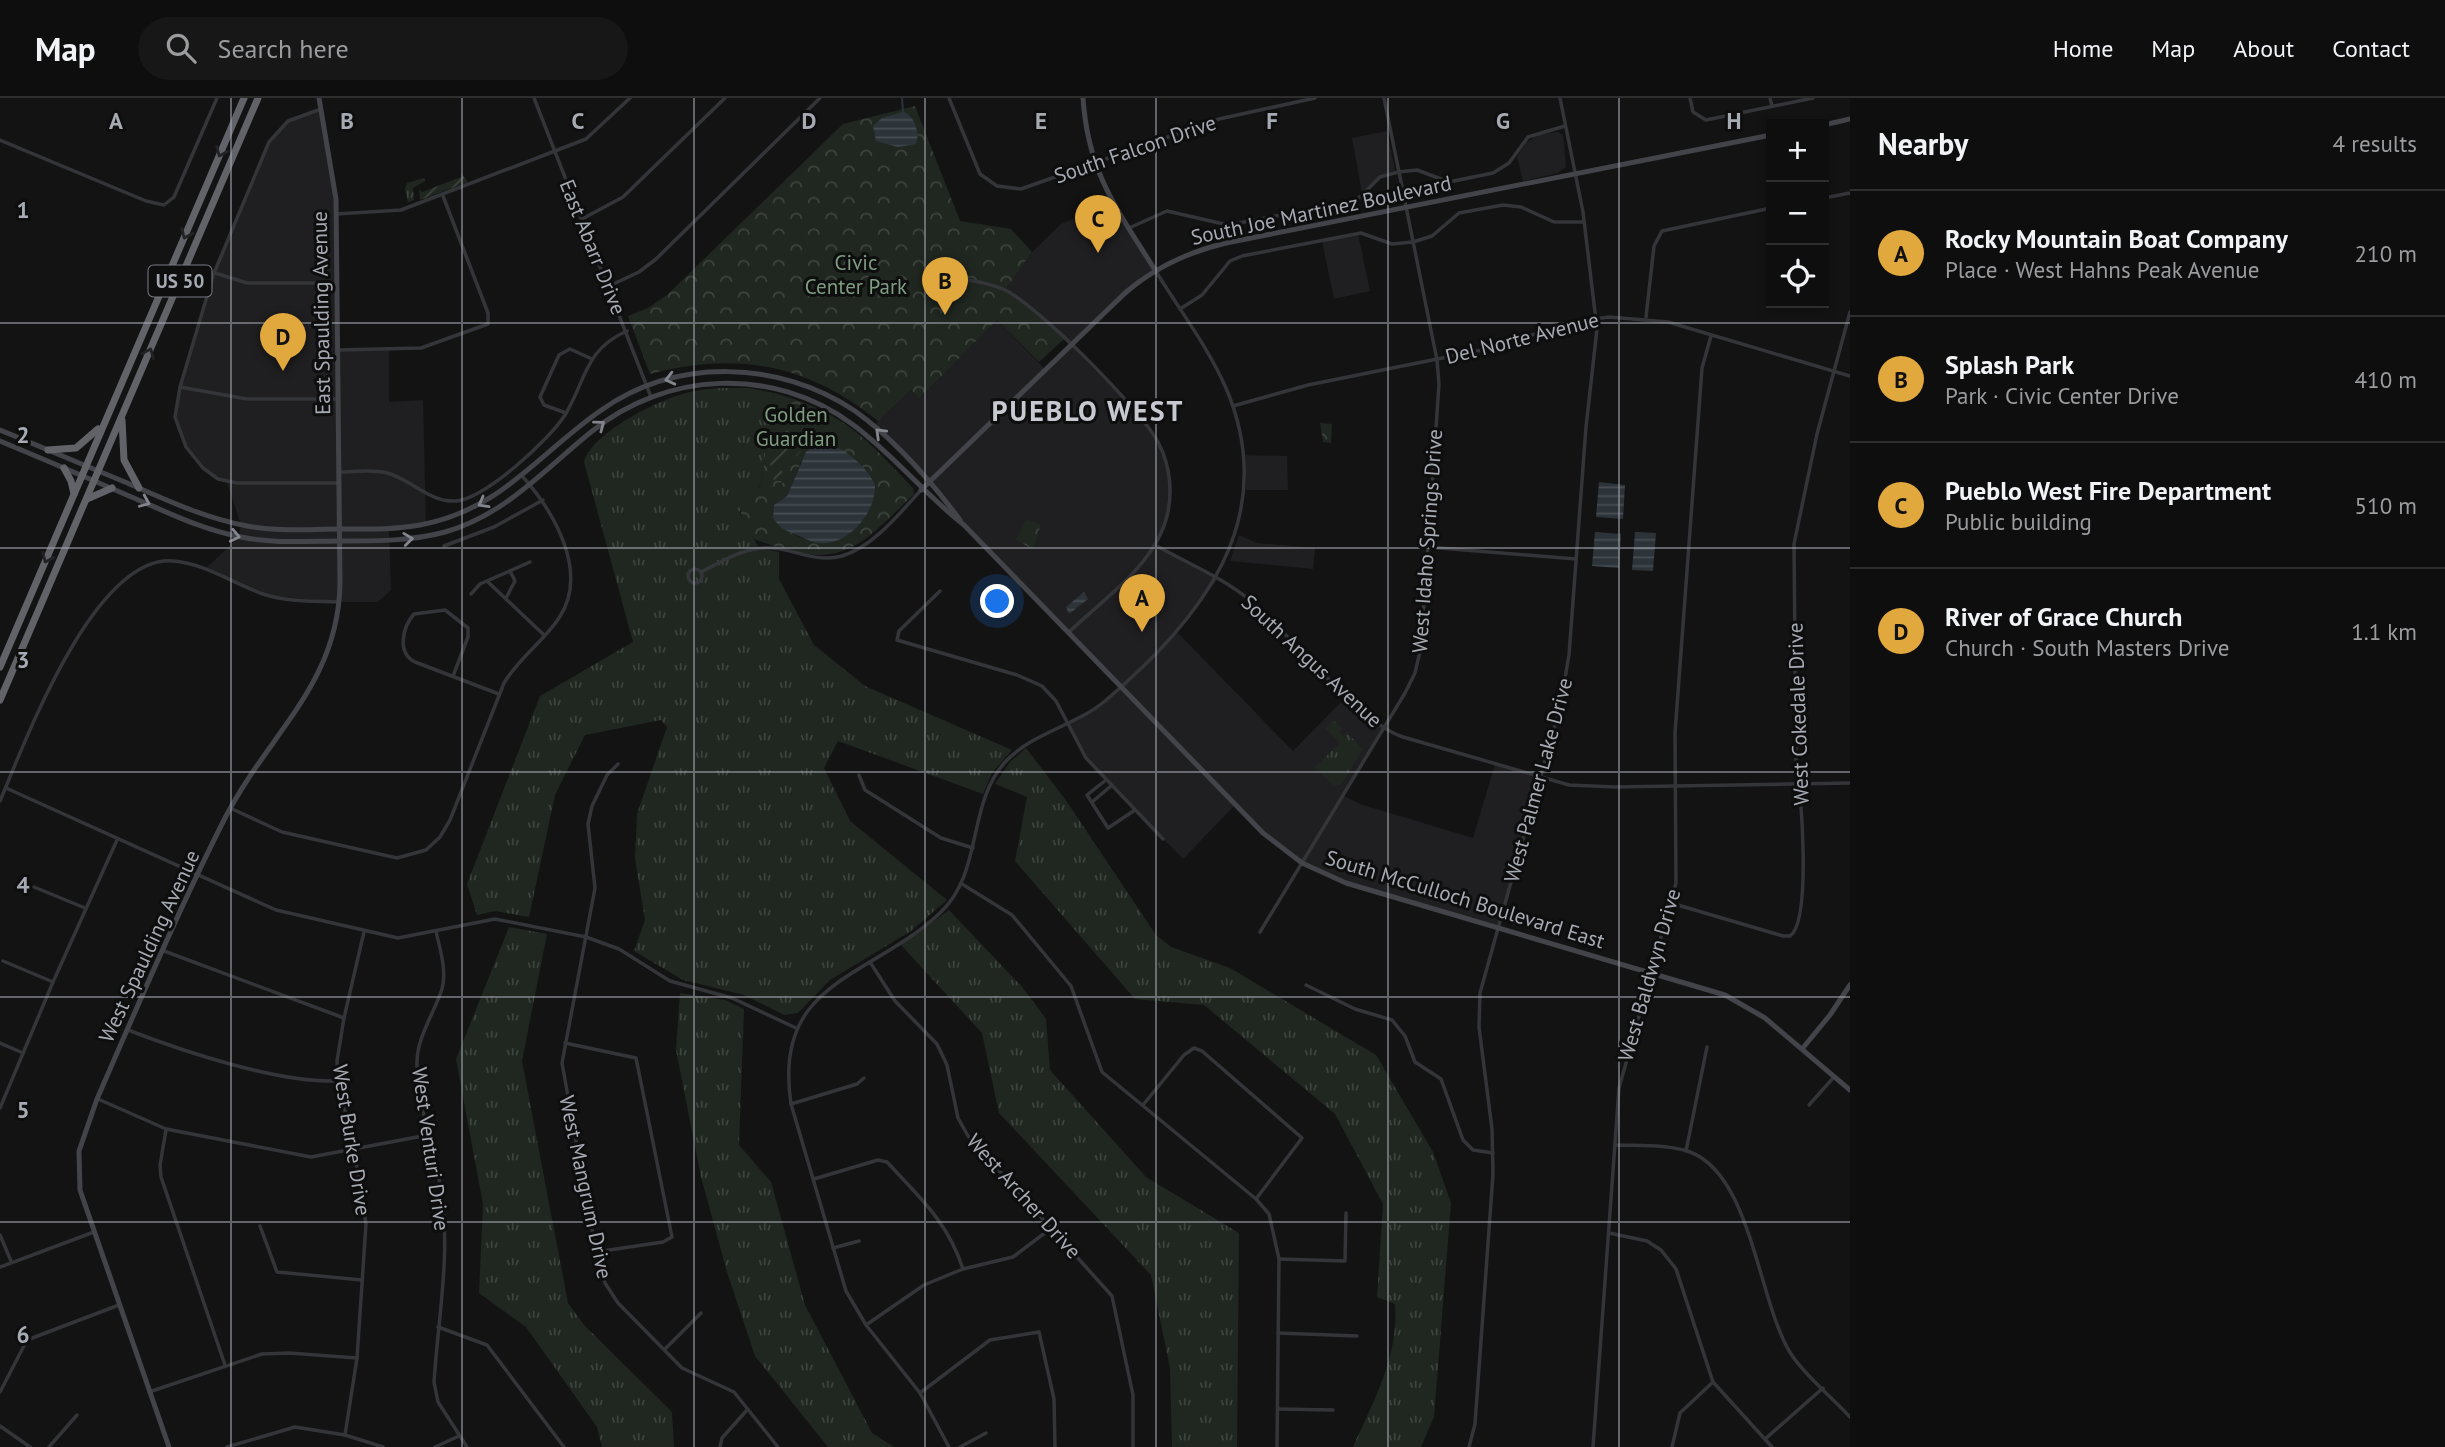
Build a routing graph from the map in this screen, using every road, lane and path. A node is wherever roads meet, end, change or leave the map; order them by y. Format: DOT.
graph roads {
  1 [pos="217,98"];
  2 [pos="244,98"];
  3 [pos="258,98"];
  4 [pos="319,98"];
  5 [pos="534,98"];
  6 [pos="630,98"];
  7 [pos="725,98"];
  8 [pos="820,98"];
  9 [pos="949,98"];
  10 [pos="1083,98"];
  11 [pos="1315,98"];
  12 [pos="1384,98"];
  13 [pos="1560,98"];
  14 [pos="1689,98"];
  15 [pos="1770,98"];
  16 [pos="1813,98"];
  17 [pos="1288,101"];
  18 [pos="1772,106"];
  19 [pos="321,109"];
  20 [pos="1850,120"];
  21 [pos="1829,124"];
  22 [pos="1565,126"];
  23 [pos="1766,136"];
  24 [pos="0,140"];
  25 [pos="555,151"];
  26 [pos="1093,163"];
  27 [pos="1398,172"];
  28 [pos="1575,174"];
  29 [pos="1850,193"];
  30 [pos="443,195"];
  31 [pos="1829,197"];
  32 [pos="1405,208"];
  33 [pos="1766,209"];
  34 [pos="336,214"];
  35 [pos="582,219"];
  36 [pos="1584,222"];
  37 [pos="1129,228"];
  38 [pos="1413,243"];
  39 [pos="1155,270"];
  40 [pos="214,273"];
  41 [pos="932,279"];
  42 [pos="337,283"];
  43 [pos="608,286"];
  44 [pos="1180,309"];
  45 [pos="1850,312"];
  46 [pos="1596,317"];
  47 [pos="1646,318"];
  48 [pos="627,331"];
  49 [pos="1711,336"];
  50 [pos="1071,346"];
  51 [pos="338,350"];
  52 [pos="592,359"];
  53 [pos="1437,360"];
  54 [pos="1834,371"];
  55 [pos="1850,376"];
  56 [pos="646,386"];
  57 [pos="180,387"];
  58 [pos="650,397"];
  59 [pos="338,399"];
  60 [pos="1233,406"];
  61 [pos="566,413"];
  62 [pos="122,415"];
  63 [pos="107,418"];
  64 [pos="0,430"];
  65 [pos="0,441"];
  66 [pos="48,450"];
  67 [pos="87,466"];
  68 [pos="64,468"];
  69 [pos="99,471"];
  70 [pos="338,472"];
  71 [pos="82,475"];
  72 [pos="523,477"];
  73 [pos="94,481"];
  74 [pos="928,482"];
  75 [pos="339,483"];
  76 [pos="530,485"];
  77 [pos="112,488"];
  78 [pos="139,488"];
  79 [pos="921,490"];
  80 [pos="74,495"];
  81 [pos="86,500"];
  82 [pos="544,500"];
  83 [pos="964,525"];
  84 [pos="339,529"];
  85 [pos="340,541"];
  86 [pos="1155,545"];
  87 [pos="444,546"];
  88 [pos="1428,547"];
  89 [pos="1576,559"];
  90 [pos="530,562"];
  91 [pos="510,571"];
  92 [pos="701,572"];
  93 [pos="1217,580"];
  94 [pos="488,582"];
  95 [pos="940,590"];
  96 [pos="471,594"];
  97 [pos="506,598"];
  98 [pos="340,603"];
  99 [pos="1068,633"];
  100 [pos="544,635"];
  101 [pos="0,667"];
  102 [pos="453,676"];
  103 [pos="1120,687"];
  104 [pos="499,694"];
  105 [pos="0,700"];
  106 [pos="1067,724"];
  107 [pos="1384,729"];
  108 [pos="618,764"];
  109 [pos="859,775"];
  110 [pos="1540,778"];
  111 [pos="1106,780"];
  112 [pos="1800,783"];
  113 [pos="1850,783"];
  114 [pos="1111,786"];
  115 [pos="1674,786"];
  116 [pos="6,788"];
  117 [pos="0,802"];
  118 [pos="1092,802"];
  119 [pos="230,808"];
  120 [pos="1135,810"];
  121 [pos="1163,839"];
  122 [pos="117,840"];
  123 [pos="973,849"];
  124 [pos="1302,863"];
  125 [pos="198,876"];
  126 [pos="961,884"];
  127 [pos="34,887"];
  128 [pos="1671,903"];
  129 [pos="85,908"];
  130 [pos="1497,927"];
  131 [pos="436,931"];
  132 [pos="364,932"];
  133 [pos="1260,932"];
  134 [pos="586,937"];
  135 [pos="164,951"];
  136 [pos="3,961"];
  137 [pos="870,961"];
  138 [pos="1650,972"];
  139 [pos="52,982"];
  140 [pos="1306,985"];
  141 [pos="1850,985"];
  142 [pos="344,1018"];
  143 [pos="796,1028"];
  144 [pos="128,1030"];
  145 [pos="0,1042"];
  146 [pos="565,1043"];
  147 [pos="1707,1047"];
  148 [pos="1802,1049"];
  149 [pos="23,1054"];
  150 [pos="1834,1077"];
  151 [pos="864,1078"];
  152 [pos="338,1081"];
  153 [pos="1850,1090"];
  154 [pos="97,1099"];
  155 [pos="791,1104"];
  156 [pos="1143,1105"];
  157 [pos="1809,1105"];
  158 [pos="0,1108"];
  159 [pos="166,1129"];
  160 [pos="428,1135"];
  161 [pos="1615,1145"];
  162 [pos="354,1150"];
  163 [pos="1686,1151"];
  164 [pos="1493,1153"];
  165 [pos="814,1179"];
  166 [pos="1256,1199"];
  167 [pos="1346,1213"];
  168 [pos="260,1226"];
  169 [pos="1050,1229"];
  170 [pos="94,1232"];
  171 [pos="1609,1233"];
  172 [pos="0,1235"];
  173 [pos="859,1241"];
  174 [pos="833,1248"];
  175 [pos="596,1252"];
  176 [pos="1279,1259"];
  177 [pos="11,1261"];
  178 [pos="0,1267"];
  179 [pos="963,1269"];
  180 [pos="362,1280"];
  181 [pos="120,1305"];
  182 [pos="701,1313"];
  183 [pos="866,1325"];
  184 [pos="438,1327"];
  185 [pos="1278,1333"];
  186 [pos="1357,1336"];
  187 [pos="665,1349"];
  188 [pos="356,1358"];
  189 [pos="225,1365"];
  190 [pos="1713,1382"];
  191 [pos="1823,1388"];
  192 [pos="0,1392"];
  193 [pos="149,1392"];
  194 [pos="920,1394"];
  195 [pos="748,1409"];
  196 [pos="1278,1409"];
  197 [pos="1333,1410"];
  198 [pos="77,1415"];
  199 [pos="1850,1417"];
  200 [pos="0,1426"];
  201 [pos="986,1433"];
  202 [pos="345,1435"];
  203 [pos="458,1436"];
  204 [pos="249,1439"];
  205 [pos="1765,1439"];
  206 [pos="30,1447"];
  207 [pos="49,1447"];
  208 [pos="169,1447"];
  209 [pos="227,1447"];
  210 [pos="252,1447"];
  211 [pos="383,1447"];
  212 [pos="435,1447"];
  213 [pos="467,1447"];
  214 [pos="564,1447"];
  215 [pos="720,1447"];
  216 [pos="778,1447"];
  217 [pos="949,1447"];
  218 [pos="960,1447"];
  219 [pos="1055,1447"];
  220 [pos="1133,1447"];
  221 [pos="1277,1447"];
  222 [pos="1469,1447"];
  223 [pos="1592,1447"];
  224 [pos="1672,1447"];
  225 [pos="1772,1447"];
  1 -- 24 [label="street"];
  2 -- 63 [label="highway, US 50, one-way"];
  62 -- 3 [label="highway, US 50, one-way"];
  4 -- 19 [label="main road, East Spaulding Avenue"];
  5 -- 25 [label="street, East Abarr Drive"];
  6 -- 25 [label="street"];
  7 -- 35 [label="street"];
  8 -- 43 [label="street"];
  9 -- 26 [label="street, South Falcon Drive"];
  10 -- 26 [label="main road"];
  11 -- 17 [label="street, South Falcon Drive"];
  12 -- 27 [label="street, West Idaho Springs Drive"];
  13 -- 22 [label="street, West Palmer Lake Drive"];
  14 -- 18 [label="street"];
  15 -- 18 [label="street"];
  16 -- 18 [label="street"];
  17 -- 26 [label="street, South Falcon Drive"];
  19 -- 34 [label="main road, East Spaulding Avenue"];
  19 -- 40 [label="street"];
  20 -- 21 [label="main road"];
  22 -- 27 [label="street"];
  22 -- 28 [label="street, West Palmer Lake Drive"];
  23 -- 28 [label="main road, South Joe Martinez Boulevard"];
  25 -- 30 [label="street"];
  25 -- 35 [label="street, East Abarr Drive"];
  26 -- 37 [label="main road"];
  27 -- 32 [label="street, West Idaho Springs Drive"];
  27 -- 37 [label="street"];
  28 -- 32 [label="main road, South Joe Martinez Boulevard"];
  28 -- 36 [label="street, West Palmer Lake Drive"];
  29 -- 31 [label="street"];
  30 -- 34 [label="street"];
  30 -- 51 [label="street"];
  32 -- 38 [label="street, West Idaho Springs Drive"];
  32 -- 39 [label="main road, South Joe Martinez Boulevard"];
  33 -- 47 [label="street"];
  34 -- 42 [label="main road, East Spaulding Avenue"];
  35 -- 43 [label="street, East Abarr Drive"];
  36 -- 38 [label="street"];
  36 -- 46 [label="street, West Palmer Lake Drive"];
  37 -- 39 [label="main road"];
  38 -- 44 [label="street"];
  38 -- 53 [label="street, West Idaho Springs Drive"];
  39 -- 44 [label="street"];
  39 -- 50 [label="main road, South Joe Martinez Boulevard"];
  40 -- 42 [label="street"];
  40 -- 57 [label="street"];
  41 -- 50 [label="street"];
  42 -- 51 [label="main road, East Spaulding Avenue"];
  43 -- 48 [label="street, East Abarr Drive"];
  44 -- 60 [label="street"];
  45 -- 54 [label="street, West Cokedale Drive"];
  46 -- 47 [label="street, Del Norte Avenue"];
  46 -- 53 [label="street, Del Norte Avenue"];
  46 -- 89 [label="street, West Palmer Lake Drive"];
  47 -- 49 [label="street, Del Norte Avenue"];
  48 -- 52 [label="street"];
  48 -- 56 [label="street, East Abarr Drive"];
  49 -- 54 [label="street, Del Norte Avenue"];
  49 -- 115 [label="street, West Baldwyn Drive"];
  50 -- 74 [label="main road, South Joe Martinez Boulevard"];
  50 -- 86 [label="street"];
  51 -- 59 [label="main road, East Spaulding Avenue"];
  52 -- 61 [label="street"];
  52 -- 61 [label="street"];
  53 -- 60 [label="street, Del Norte Avenue"];
  53 -- 88 [label="street, West Idaho Springs Drive"];
  54 -- 55 [label="street, Del Norte Avenue"];
  54 -- 112 [label="street, West Cokedale Drive"];
  56 -- 58 [label="street, East Abarr Drive"];
  56 -- 72 [label="main road, South McCulloch Boulevard East"];
  74 -- 56 [label="main road, South McCulloch Boulevard East, one-way"];
  57 -- 59 [label="street"];
  57 -- 75 [label="street"];
  76 -- 58 [label="main road, South McCulloch Boulevard East, one-way"];
  58 -- 79 [label="main road, South McCulloch Boulevard East"];
  59 -- 70 [label="main road, East Spaulding Avenue"];
  60 -- 93 [label="street"];
  61 -- 70 [label="street"];
  62 -- 69 [label="highway, US 50"];
  62 -- 78 [label="highway"];
  63 -- 66 [label="highway"];
  63 -- 67 [label="highway, US 50"];
  64 -- 66 [label="main road, South McCulloch Boulevard East"];
  65 -- 68 [label="main road, South McCulloch Boulevard East"];
  66 -- 67 [label="main road, South McCulloch Boulevard East"];
  67 -- 69 [label="main road, South McCulloch Boulevard East"];
  67 -- 71 [label="highway, US 50"];
  68 -- 71 [label="main road, South McCulloch Boulevard East"];
  68 -- 80 [label="highway"];
  69 -- 73 [label="highway, US 50"];
  69 -- 78 [label="main road, South McCulloch Boulevard East"];
  70 -- 75 [label="main road, East Spaulding Avenue"];
  71 -- 73 [label="main road, South McCulloch Boulevard East"];
  71 -- 80 [label="highway, US 50"];
  72 -- 76 [label="street"];
  72 -- 84 [label="main road, South McCulloch Boulevard East, one-way"];
  73 -- 77 [label="main road, South McCulloch Boulevard East"];
  73 -- 81 [label="highway, US 50"];
  74 -- 79 [label="main road, South Joe Martinez Boulevard"];
  74 -- 83 [label="main road, South McCulloch Boulevard East"];
  75 -- 84 [label="main road, East Spaulding Avenue"];
  76 -- 82 [label="street"];
  85 -- 76 [label="main road, South McCulloch Boulevard East, one-way"];
  77 -- 81 [label="highway"];
  77 -- 85 [label="main road, South McCulloch Boulevard East, one-way"];
  78 -- 84 [label="main road, South McCulloch Boulevard East"];
  79 -- 83 [label="main road, South McCulloch Boulevard East"];
  79 -- 92 [label="street"];
  80 -- 101 [label="highway, US 50, one-way"];
  81 -- 105 [label="highway, US 50"];
  82 -- 87 [label="street"];
  82 -- 100 [label="street"];
  83 -- 99 [label="main road, South McCulloch Boulevard East"];
  84 -- 85 [label="main road, West Spaulding Avenue"];
  85 -- 98 [label="main road, West Spaulding Avenue"];
  86 -- 93 [label="street, South Angus Avenue"];
  86 -- 99 [label="street"];
  88 -- 89 [label="street"];
  88 -- 107 [label="street, West Idaho Springs Drive"];
  89 -- 110 [label="street, West Palmer Lake Drive"];
  90 -- 91 [label="street"];
  91 -- 94 [label="street"];
  91 -- 97 [label="street"];
  92 -- 92 [label="street"];
  93 -- 103 [label="street"];
  93 -- 107 [label="street, South Angus Avenue"];
  94 -- 96 [label="street"];
  94 -- 97 [label="street"];
  95 -- 106 [label="street"];
  97 -- 100 [label="street"];
  98 -- 116 [label="street"];
  98 -- 119 [label="main road, West Spaulding Avenue"];
  99 -- 103 [label="main road, South McCulloch Boulevard East"];
  100 -- 104 [label="street"];
  102 -- 102 [label="street"];
  102 -- 104 [label="street"];
  103 -- 106 [label="street"];
  103 -- 124 [label="main road, South McCulloch Boulevard East"];
  104 -- 119 [label="street"];
  106 -- 111 [label="street"];
  106 -- 123 [label="street"];
  107 -- 110 [label="street, South Angus Avenue"];
  107 -- 124 [label="street, West Idaho Springs Drive"];
  108 -- 134 [label="street, West Mangrum Drive"];
  109 -- 123 [label="street"];
  110 -- 115 [label="street, South Angus Avenue"];
  110 -- 130 [label="street, West Palmer Lake Drive"];
  111 -- 114 [label="street"];
  111 -- 118 [label="street"];
  112 -- 113 [label="street, South Angus Avenue"];
  112 -- 115 [label="street, South Angus Avenue"];
  112 -- 128 [label="street, West Cokedale Drive"];
  114 -- 118 [label="street"];
  114 -- 120 [label="street"];
  115 -- 128 [label="street, West Baldwyn Drive"];
  116 -- 117 [label="street"];
  116 -- 122 [label="street"];
  118 -- 120 [label="street"];
  119 -- 125 [label="main road, West Spaulding Avenue"];
  120 -- 121 [label="street"];
  122 -- 125 [label="street"];
  122 -- 129 [label="street"];
  123 -- 126 [label="street"];
  124 -- 130 [label="main road, South McCulloch Boulevard East"];
  124 -- 133 [label="street, West Idaho Springs Drive"];
  125 -- 132 [label="street"];
  125 -- 135 [label="main road, West Spaulding Avenue"];
  126 -- 137 [label="street"];
  126 -- 156 [label="street"];
  127 -- 129 [label="street"];
  128 -- 138 [label="street, West Baldwyn Drive"];
  129 -- 139 [label="street"];
  130 -- 138 [label="main road, South McCulloch Boulevard East"];
  130 -- 164 [label="street, West Palmer Lake Drive"];
  131 -- 132 [label="street"];
  131 -- 134 [label="street"];
  131 -- 160 [label="street, West Venturi Drive"];
  132 -- 142 [label="street, West Burke Drive"];
  134 -- 143 [label="street"];
  134 -- 146 [label="street, West Mangrum Drive"];
  135 -- 142 [label="street"];
  135 -- 144 [label="main road, West Spaulding Avenue"];
  136 -- 139 [label="street"];
  137 -- 143 [label="street"];
  137 -- 169 [label="street, West Archer Drive"];
  138 -- 148 [label="main road, South McCulloch Boulevard East"];
  138 -- 161 [label="street, West Baldwyn Drive"];
  139 -- 149 [label="street"];
  140 -- 164 [label="street"];
  141 -- 148 [label="main road"];
  142 -- 152 [label="street, West Burke Drive"];
  143 -- 155 [label="street"];
  144 -- 152 [label="street"];
  144 -- 154 [label="main road, West Spaulding Avenue"];
  145 -- 149 [label="street"];
  146 -- 175 [label="street, West Mangrum Drive"];
  146 -- 175 [label="street"];
  147 -- 163 [label="street"];
  148 -- 150 [label="main road, South McCulloch Boulevard East"];
  149 -- 158 [label="street"];
  150 -- 153 [label="main road, South McCulloch Boulevard East"];
  150 -- 157 [label="street"];
  151 -- 155 [label="street"];
  152 -- 162 [label="street, West Burke Drive"];
  154 -- 159 [label="street"];
  154 -- 170 [label="main road, West Spaulding Avenue"];
  155 -- 165 [label="street"];
  156 -- 166 [label="street"];
  156 -- 166 [label="street"];
  159 -- 162 [label="street"];
  159 -- 189 [label="street"];
  160 -- 162 [label="street"];
  160 -- 184 [label="street, West Venturi Drive"];
  161 -- 163 [label="street"];
  161 -- 171 [label="street, West Baldwyn Drive"];
  162 -- 180 [label="street, West Burke Drive"];
  163 -- 191 [label="street"];
  164 -- 222 [label="street, West Palmer Lake Drive"];
  165 -- 174 [label="street"];
  165 -- 179 [label="street"];
  166 -- 176 [label="street"];
  167 -- 176 [label="street"];
  168 -- 180 [label="street"];
  169 -- 179 [label="street"];
  169 -- 220 [label="street, West Archer Drive"];
  170 -- 177 [label="street"];
  170 -- 181 [label="main road, West Spaulding Avenue"];
  171 -- 190 [label="street"];
  171 -- 223 [label="street, West Baldwyn Drive"];
  172 -- 177 [label="street"];
  173 -- 174 [label="street"];
  174 -- 183 [label="street"];
  175 -- 187 [label="street, West Mangrum Drive"];
  176 -- 185 [label="street"];
  177 -- 178 [label="street"];
  179 -- 183 [label="street"];
  180 -- 188 [label="street, West Burke Drive"];
  181 -- 192 [label="street"];
  181 -- 193 [label="main road, West Spaulding Avenue"];
  182 -- 187 [label="street"];
  183 -- 194 [label="street"];
  184 -- 203 [label="street, West Venturi Drive"];
  184 -- 214 [label="street"];
  185 -- 186 [label="street"];
  185 -- 196 [label="street"];
  187 -- 195 [label="street, West Mangrum Drive"];
  188 -- 189 [label="street"];
  188 -- 202 [label="street, West Burke Drive"];
  189 -- 193 [label="street"];
  190 -- 205 [label="street"];
  190 -- 224 [label="street"];
  191 -- 199 [label="street"];
  191 -- 205 [label="street"];
  193 -- 208 [label="main road, West Spaulding Avenue"];
  194 -- 217 [label="street"];
  194 -- 219 [label="street"];
  195 -- 215 [label="street"];
  195 -- 216 [label="street, West Mangrum Drive"];
  196 -- 197 [label="street"];
  196 -- 221 [label="street"];
  198 -- 207 [label="street"];
  200 -- 206 [label="street"];
  201 -- 218 [label="street"];
  202 -- 204 [label="street"];
  202 -- 211 [label="street"];
  203 -- 212 [label="street"];
  203 -- 213 [label="street, West Venturi Drive"];
  204 -- 209 [label="street"];
  204 -- 210 [label="street"];
  205 -- 225 [label="street"];
}
